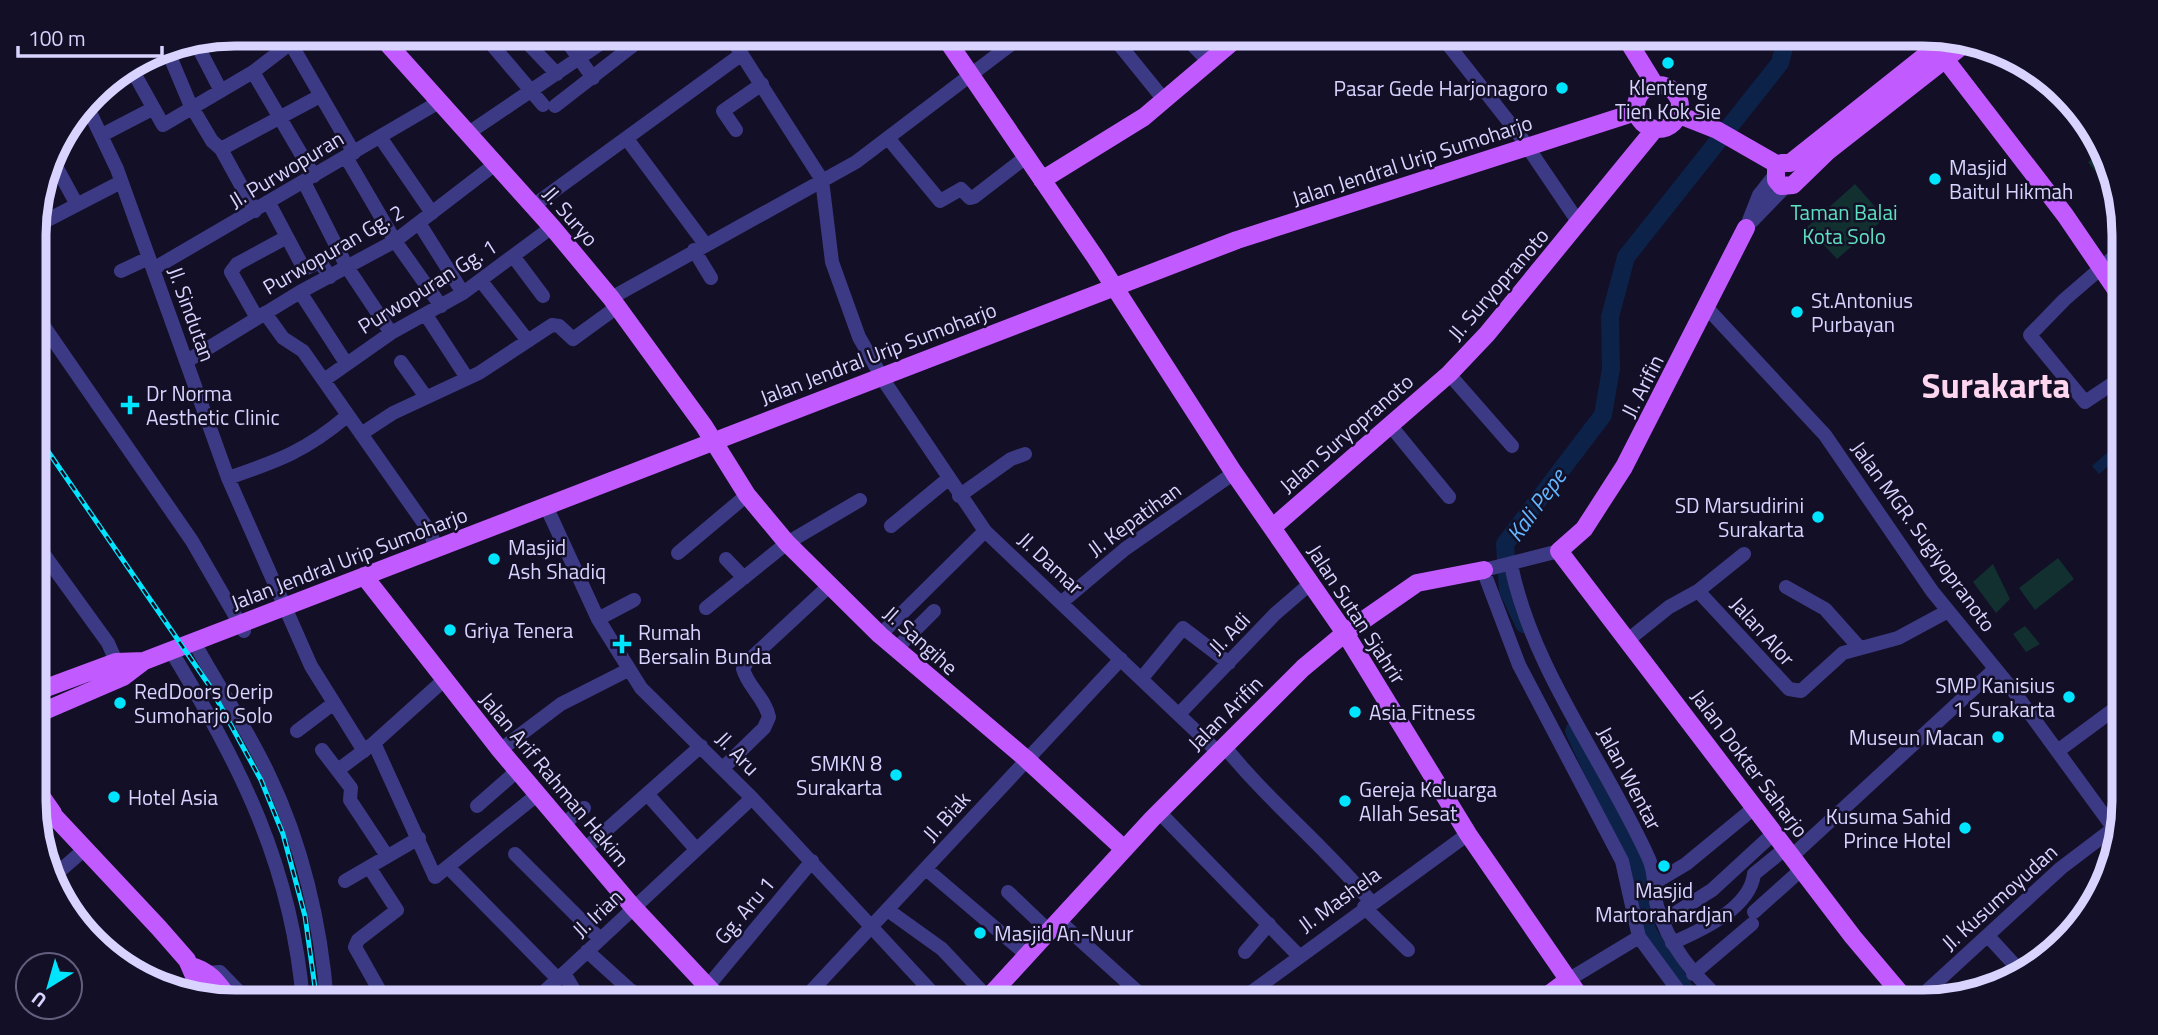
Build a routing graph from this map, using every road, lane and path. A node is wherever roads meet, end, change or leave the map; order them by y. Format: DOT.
graph roads {
  1 [pos="288,46"];
  2 [pos="292,46"];
  3 [pos="394,46"];
  4 [pos="493,46"];
  5 [pos="530,46"];
  6 [pos="570,46"];
  7 [pos="597,46"];
  8 [pos="633,46"];
  9 [pos="737,46"];
  10 [pos="951,46"];
  11 [pos="1009,46"];
  12 [pos="1121,46"];
  13 [pos="1194,46"];
  14 [pos="1228,46"];
  15 [pos="1449,46"];
  16 [pos="1631,46"];
  17 [pos="1935,46"];
  18 [pos="1940,47"];
  19 [pos="199,49"];
  20 [pos="743,54"];
  21 [pos="170,57"];
  22 [pos="579,58"];
  23 [pos="1210,62"];
  24 [pos="253,72"];
  25 [pos="134,74"];
  26 [pos="557,74"];
  27 [pos="971,75"];
  28 [pos="593,78"];
  29 [pos="762,84"];
  30 [pos="1655,85"];
  31 [pos="221,91"];
  32 [pos="531,91"];
  33 [pos="320,96"];
  34 [pos="1165,101"];
  35 [pos="439,102"];
  36 [pos="152,109"];
  37 [pos="188,112"];
  38 [pos="1636,112"];
  39 [pos="91,113"];
  40 [pos="279,117"];
  41 [pos="1678,118"];
  42 [pos="736,130"];
  43 [pos="1654,130"];
  44 [pos="467,134"];
  45 [pos="102,135"];
  46 [pos="380,137"];
  47 [pos="888,138"];
  48 [pos="627,139"];
  49 [pos="1527,146"];
  50 [pos="221,149"];
  51 [pos="350,155"];
  52 [pos="1026,157"];
  53 [pos="494,165"];
  54 [pos="57,169"];
  55 [pos="1784,173"];
  56 [pos="309,179"];
  57 [pos="822,180"];
  58 [pos="1042,180"];
  59 [pos="121,182"];
  60 [pos="75,203"];
  61 [pos="269,203"];
  62 [pos="533,206"];
  63 [pos="256,211"];
  64 [pos="432,213"];
  65 [pos="46,220"];
  66 [pos="419,223"];
  67 [pos="1579,223"];
  68 [pos="552,227"];
  69 [pos="1746,228"];
  70 [pos="287,237"];
  71 [pos="395,241"];
  72 [pos="699,247"];
  73 [pos="513,256"];
  74 [pos="2112,258"];
  75 [pos="151,264"];
  76 [pos="2103,266"];
  77 [pos="347,267"];
  78 [pos="121,271"];
  79 [pos="330,277"];
  80 [pos="711,278"];
  81 [pos="481,281"];
  82 [pos="2112,281"];
  83 [pos="1114,287"];
  84 [pos="300,292"];
  85 [pos="463,293"];
  86 [pos="543,296"];
  87 [pos="614,303"];
  88 [pos="440,306"];
  89 [pos="1707,308"];
  90 [pos="261,315"];
  91 [pos="426,315"];
  92 [pos="46,329"];
  93 [pos="391,333"];
  94 [pos="528,341"];
  95 [pos="187,361"];
  96 [pos="401,362"];
  97 [pos="346,363"];
  98 [pos="1449,374"];
  99 [pos="467,378"];
  100 [pos="882,379"];
  101 [pos="324,380"];
  102 [pos="2112,384"];
  103 [pos="426,397"];
  104 [pos="347,416"];
  105 [pos="1390,425"];
  106 [pos="361,434"];
  107 [pos="713,441"];
  108 [pos="1512,446"];
  109 [pos="1025,454"];
  110 [pos="1234,473"];
  111 [pos="228,478"];
  112 [pos="948,479"];
  113 [pos="747,495"];
  114 [pos="959,496"];
  115 [pos="1450,497"];
  116 [pos="860,500"];
  117 [pos="546,506"];
  118 [pos="891,526"];
  119 [pos="1273,527"];
  120 [pos="985,531"];
  121 [pos="787,543"];
  122 [pos="1559,551"];
  123 [pos="678,553"];
  124 [pos="1744,554"];
  125 [pos="429,555"];
  126 [pos="46,557"];
  127 [pos="726,559"];
  128 [pos="48,560"];
  129 [pos="1509,565"];
  130 [pos="1483,570"];
  131 [pos="364,576"];
  132 [pos="744,578"];
  133 [pos="1311,583"];
  134 [pos="829,586"];
  135 [pos="1786,587"];
  136 [pos="1698,591"];
  137 [pos="634,600"];
  138 [pos="1062,602"];
  139 [pos="706,608"];
  140 [pos="285,611"];
  141 [pos="934,611"];
  142 [pos="1948,611"];
  143 [pos="598,619"];
  144 [pos="239,621"];
  145 [pos="1345,633"];
  146 [pos="880,635"];
  147 [pos="1628,640"];
  148 [pos="194,642"];
  149 [pos="1858,646"];
  150 [pos="896,649"];
  151 [pos="172,651"];
  152 [pos="1121,659"];
  153 [pos="1229,663"];
  154 [pos="1996,668"];
  155 [pos="628,670"];
  156 [pos="121,674"];
  157 [pos="78,676"];
  158 [pos="1142,678"];
  159 [pos="444,680"];
  160 [pos="46,688"];
  161 [pos="85,694"];
  162 [pos="334,703"];
  163 [pos="46,710"];
  164 [pos="2112,711"];
  165 [pos="1179,714"];
  166 [pos="297,731"];
  167 [pos="701,746"];
  168 [pos="369,747"];
  169 [pos="1221,749"];
  170 [pos="322,750"];
  171 [pos="2059,750"];
  172 [pos="500,751"];
  173 [pos="1025,758"];
  174 [pos="723,768"];
  175 [pos="338,770"];
  176 [pos="517,771"];
  177 [pos="538,794"];
  178 [pos="648,795"];
  179 [pos="752,798"];
  180 [pos="46,804"];
  181 [pos="477,806"];
  182 [pos="584,808"];
  183 [pos="1754,808"];
  184 [pos="46,812"];
  185 [pos="1158,812"];
  186 [pos="54,816"];
  187 [pos="2111,821"];
  188 [pos="564,824"];
  189 [pos="1774,833"];
  190 [pos="2110,833"];
  191 [pos="1468,834"];
  192 [pos="419,838"];
  193 [pos="585,849"];
  194 [pos="696,849"];
  195 [pos="1124,849"];
  196 [pos="515,854"];
  197 [pos="78,855"];
  198 [pos="387,856"];
  199 [pos="1793,858"];
  200 [pos="812,861"];
  201 [pos="369,867"];
  202 [pos="449,868"];
  203 [pos="926,869"];
  204 [pos="60,872"];
  205 [pos="345,881"];
  206 [pos="1654,883"];
  207 [pos="1008,892"];
  208 [pos="1367,905"];
  209 [pos="633,907"];
  210 [pos="889,911"];
  211 [pos="1663,921"];
  212 [pos="1269,924"];
  213 [pos="1054,925"];
  214 [pos="874,927"];
  215 [pos="1988,936"];
  216 [pos="1639,937"];
  217 [pos="600,939"];
  218 [pos="1672,943"];
  219 [pos="1408,950"];
  220 [pos="587,951"];
  221 [pos="1245,953"];
  222 [pos="1027,955"];
  223 [pos="1298,955"];
  224 [pos="2016,965"];
  225 [pos="199,969"];
  226 [pos="1693,974"];
  227 [pos="561,976"];
  228 [pos="1569,980"];
  229 [pos="203,987"];
  230 [pos="708,987"];
  231 [pos="219,989"];
  232 [pos="1134,989"];
  233 [pos="1253,989"];
  234 [pos="1556,989"];
  235 [pos="1575,989"];
  236 [pos="1677,989"];
  237 [pos="1709,989"];
  238 [pos="1897,989"];
  239 [pos="1929,989"];
  240 [pos="237,990"];
  241 [pos="301,990"];
  242 [pos="325,990"];
  243 [pos="379,990"];
  244 [pos="546,990"];
  245 [pos="572,990"];
  246 [pos="630,990"];
  247 [pos="706,990"];
  248 [pos="711,990"];
  249 [pos="813,990"];
  250 [pos="930,990"];
  251 [pos="984,990"];
  252 [pos="1000,990"];
  1 -- 24 [label="street"];
  2 -- 33 [label="street"];
  3 -- 35 [label="main road, Jl. Suryo"];
  4 -- 32 [label="street"];
  5 -- 26 [label="street"];
  6 -- 22 [label="street"];
  7 -- 22 [label="street"];
  8 -- 28 [label="street"];
  9 -- 20 [label="street"];
  10 -- 27 [label="main road, Jalan Sutan Sjahrir"];
  11 -- 27 [label="street"];
  12 -- 34 [label="street"];
  13 -- 23 [label="street"];
  14 -- 23 [label="main road"];
  15 -- 49 [label="street"];
  16 -- 30 [label="main road"];
  17 -- 55 [label="main road"];
  18 -- 76 [label="main road"];
  19 -- 31 [label="street"];
  20 -- 29 [label="street"];
  20 -- 48 [label="street"];
  21 -- 37 [label="street"];
  22 -- 26 [label="street"];
  22 -- 28 [label="street"];
  23 -- 34 [label="main road"];
  24 -- 31 [label="street"];
  24 -- 40 [label="street"];
  25 -- 36 [label="street"];
  26 -- 32 [label="street"];
  27 -- 47 [label="street"];
  27 -- 52 [label="main road, Jalan Sutan Sjahrir"];
  28 -- 32 [label="street"];
  29 -- 42 [label="street"];
  29 -- 57 [label="street"];
  30 -- 38 [label="main road"];
  30 -- 41 [label="main road"];
  31 -- 37 [label="street"];
  32 -- 44 [label="street"];
  33 -- 40 [label="street"];
  33 -- 51 [label="street"];
  34 -- 58 [label="main road"];
  35 -- 44 [label="main road, Jl. Suryo"];
  35 -- 46 [label="street, Jl. Purwopuran"];
  36 -- 37 [label="street"];
  36 -- 45 [label="street"];
  37 -- 50 [label="street"];
  38 -- 43 [label="main road"];
  38 -- 49 [label="main road, Jalan Jendral Urip Sumoharjo"];
  39 -- 45 [label="street, Jl. Sindutan"];
  40 -- 50 [label="street"];
  40 -- 56 [label="street"];
  41 -- 43 [label="main road"];
  41 -- 55 [label="main road"];
  43 -- 67 [label="main road"];
  44 -- 53 [label="main road, Jl. Suryo"];
  45 -- 59 [label="street, Jl. Sindutan"];
  46 -- 51 [label="street, Jl. Purwopuran"];
  46 -- 64 [label="street"];
  47 -- 52 [label="street"];
  47 -- 57 [label="street"];
  48 -- 62 [label="street"];
  48 -- 72 [label="street"];
  49 -- 67 [label="street"];
  49 -- 83 [label="main road, Jalan Jendral Urip Sumoharjo"];
  50 -- 63 [label="street"];
  51 -- 56 [label="street, Jl. Purwopuran"];
  51 -- 71 [label="street"];
  52 -- 58 [label="main road, Jalan Sutan Sjahrir"];
  53 -- 62 [label="main road, Jl. Suryo"];
  53 -- 64 [label="street, Purwopuran Gg. 2"];
  54 -- 60 [label="street"];
  55 -- 69 [label="street"];
  56 -- 61 [label="street, Jl. Purwopuran"];
  56 -- 77 [label="street"];
  57 -- 72 [label="street"];
  57 -- 100 [label="street, Jl. Damar"];
  58 -- 83 [label="main road, Jalan Sutan Sjahrir"];
  59 -- 60 [label="street"];
  59 -- 75 [label="street, Jl. Sindutan"];
  60 -- 65 [label="street"];
  61 -- 63 [label="street, Jl. Purwopuran"];
  61 -- 70 [label="street"];
  62 -- 68 [label="main road, Jl. Suryo"];
  63 -- 75 [label="street, Jl. Purwopuran"];
  64 -- 66 [label="street, Purwopuran Gg. 2"];
  66 -- 71 [label="street, Purwopuran Gg. 2"];
  66 -- 85 [label="street"];
  67 -- 98 [label="main road, Jl. Suryopranoto"];
  68 -- 73 [label="street, Purwopuran Gg. 1"];
  68 -- 87 [label="main road, Jl. Suryo"];
  69 -- 89 [label="main road, Jl. Arifin"];
  70 -- 79 [label="street"];
  70 -- 90 [label="street"];
  71 -- 77 [label="street, Purwopuran Gg. 2"];
  71 -- 88 [label="street"];
  72 -- 80 [label="street"];
  72 -- 87 [label="street"];
  73 -- 81 [label="street, Purwopuran Gg. 1"];
  73 -- 86 [label="street"];
  74 -- 76 [label="street"];
  75 -- 78 [label="street, Jl. Purwopuran"];
  75 -- 95 [label="street, Jl. Sindutan"];
  76 -- 82 [label="main road"];
  76 -- 102 [label="street"];
  77 -- 79 [label="street, Purwopuran Gg. 2"];
  77 -- 93 [label="street"];
  79 -- 84 [label="street, Purwopuran Gg. 2"];
  81 -- 85 [label="street, Purwopuran Gg. 1"];
  81 -- 94 [label="street"];
  83 -- 100 [label="main road, Jalan Jendral Urip Sumoharjo"];
  83 -- 110 [label="main road, Jalan Sutan Sjahrir"];
  84 -- 90 [label="street, Purwopuran Gg. 2"];
  84 -- 97 [label="street"];
  85 -- 88 [label="street, Purwopuran Gg. 1"];
  87 -- 94 [label="street"];
  87 -- 107 [label="main road, Jl. Suryo"];
  88 -- 91 [label="street, Purwopuran Gg. 1"];
  89 -- 122 [label="main road, Jl. Arifin"];
  89 -- 142 [label="street, Jalan MGR. Sugiyopranoto"];
  90 -- 95 [label="street, Purwopuran Gg. 2"];
  90 -- 101 [label="street"];
  91 -- 93 [label="street, Purwopuran Gg. 1"];
  91 -- 99 [label="street"];
  92 -- 144 [label="street"];
  93 -- 97 [label="street, Purwopuran Gg. 1"];
  94 -- 99 [label="street"];
  95 -- 111 [label="street, Jl. Sindutan"];
  96 -- 103 [label="street"];
  97 -- 101 [label="street, Purwopuran Gg. 1"];
  98 -- 105 [label="main road, Jalan Suryopranoto"];
  98 -- 108 [label="street"];
  99 -- 103 [label="street"];
  100 -- 107 [label="main road, Jalan Jendral Urip Sumoharjo"];
  100 -- 112 [label="street, Jl. Damar"];
  101 -- 104 [label="street"];
  103 -- 106 [label="street"];
  104 -- 106 [label="street"];
  104 -- 111 [label="street"];
  105 -- 115 [label="street"];
  105 -- 119 [label="main road, Jalan Suryopranoto"];
  106 -- 125 [label="street"];
  107 -- 113 [label="main road, Jl. Sangihe"];
  107 -- 117 [label="main road, Jalan Jendral Urip Sumoharjo"];
  109 -- 114 [label="street"];
  110 -- 119 [label="main road, Jalan Sutan Sjahrir"];
  110 -- 138 [label="street, Jl. Kepatihan"];
  111 -- 140 [label="street, Jl. Sindutan"];
  112 -- 114 [label="street, Jl. Damar"];
  112 -- 118 [label="street"];
  113 -- 121 [label="main road, Jl. Sangihe"];
  113 -- 123 [label="street"];
  114 -- 120 [label="street, Jl. Damar"];
  116 -- 121 [label="street"];
  117 -- 125 [label="main road, Jalan Jendral Urip Sumoharjo"];
  117 -- 143 [label="street, Jl. Aru"];
  119 -- 133 [label="main road, Jalan Sutan Sjahrir"];
  120 -- 138 [label="street, Jl. Damar"];
  120 -- 146 [label="street"];
  121 -- 132 [label="street"];
  121 -- 134 [label="main road, Jl. Sangihe"];
  122 -- 129 [label="street, Jalan Arifin"];
  122 -- 147 [label="main road, Jalan Dokter Saharjo"];
  124 -- 136 [label="street"];
  125 -- 131 [label="main road, Jalan Jendral Urip Sumoharjo"];
  126 -- 128 [label="street"];
  127 -- 132 [label="street"];
  128 -- 156 [label="street"];
  129 -- 130 [label="street, Jalan Arifin"];
  129 -- 206 [label="street, Jalan Wentar"];
  130 -- 145 [label="main road, Jalan Arifin"];
  130 -- 216 [label="street"];
  131 -- 140 [label="main road, Jalan Jendral Urip Sumoharjo"];
  131 -- 159 [label="main road, Jalan Arif Rahman Hakim"];
  132 -- 139 [label="street"];
  133 -- 145 [label="main road, Jalan Sutan Sjahrir"];
  133 -- 153 [label="street, Jl. Adi"];
  134 -- 146 [label="main road, Jl. Sangihe"];
  134 -- 174 [label="street"];
  135 -- 149 [label="street"];
  136 -- 147 [label="street"];
  136 -- 149 [label="street, Jalan Alor"];
  137 -- 143 [label="street"];
  138 -- 152 [label="street, Jl. Damar"];
  140 -- 144 [label="main road, Jalan Jendral Urip Sumoharjo"];
  140 -- 162 [label="street, Jl. Sindutan"];
  141 -- 150 [label="street"];
  142 -- 149 [label="street, Jalan Alor"];
  142 -- 154 [label="street, Jalan MGR. Sugiyopranoto"];
  143 -- 155 [label="street, Jl. Aru"];
  144 -- 148 [label="main road, Jalan Jendral Urip Sumoharjo"];
  145 -- 169 [label="main road, Jalan Arifin"];
  145 -- 191 [label="main road, Jalan Sutan Sjahrir"];
  146 -- 150 [label="main road, Jl. Sangihe"];
  147 -- 183 [label="main road, Jalan Dokter Saharjo"];
  148 -- 151 [label="main road, Jalan Jendral Urip Sumoharjo"];
  148 -- 242 [label="street"];
  150 -- 173 [label="main road, Jl. Sangihe"];
  151 -- 156 [label="main road, Jalan Jendral Urip Sumoharjo"];
  151 -- 241 [label="street"];
  152 -- 158 [label="street, Jl. Damar"];
  152 -- 173 [label="street, Jl. Biak"];
  153 -- 158 [label="street"];
  153 -- 165 [label="street, Jl. Adi"];
  154 -- 171 [label="street, Jalan MGR. Sugiyopranoto"];
  154 -- 199 [label="street"];
  155 -- 167 [label="street, Jl. Aru"];
  155 -- 172 [label="street"];
  156 -- 157 [label="main road, Jalan Jendral Urip Sumoharjo"];
  156 -- 161 [label="main road, Jalan Jendral Urip Sumoharjo"];
  157 -- 160 [label="main road, Jalan Jendral Urip Sumoharjo"];
  157 -- 161 [label="main road"];
  158 -- 165 [label="street, Jl. Damar"];
  159 -- 168 [label="street"];
  159 -- 172 [label="main road, Jalan Arif Rahman Hakim"];
  161 -- 163 [label="main road, Jalan Jendral Urip Sumoharjo"];
  162 -- 166 [label="street"];
  162 -- 168 [label="street, Jl. Sindutan"];
  164 -- 171 [label="street"];
  165 -- 169 [label="street, Jl. Damar"];
  167 -- 174 [label="street, Jl. Aru"];
  167 -- 178 [label="street"];
  168 -- 175 [label="street"];
  168 -- 192 [label="street, Jl. Sindutan"];
  169 -- 185 [label="main road, Jalan Arifin"];
  169 -- 208 [label="street, Jl. Damar"];
  170 -- 175 [label="street"];
  171 -- 187 [label="street, Jalan MGR. Sugiyopranoto"];
  172 -- 176 [label="main road, Jalan Arif Rahman Hakim"];
  173 -- 195 [label="main road, Jl. Sangihe"];
  173 -- 203 [label="street, Jl. Biak"];
  174 -- 179 [label="street, Jl. Aru"];
  175 -- 198 [label="street"];
  176 -- 177 [label="main road, Jalan Arif Rahman Hakim"];
  176 -- 181 [label="street"];
  177 -- 188 [label="main road, Jalan Arif Rahman Hakim"];
  177 -- 202 [label="street"];
  178 -- 193 [label="street"];
  178 -- 194 [label="street"];
  179 -- 194 [label="street, Jl. Irian"];
  179 -- 200 [label="street, Jl. Aru"];
  180 -- 186 [label="main road"];
  182 -- 188 [label="street"];
  183 -- 189 [label="main road, Jalan Dokter Saharjo"];
  183 -- 206 [label="street"];
  184 -- 186 [label="main road"];
  185 -- 195 [label="main road, Jalan Arifin"];
  185 -- 212 [label="street"];
  186 -- 197 [label="main road"];
  188 -- 193 [label="main road, Jalan Arif Rahman Hakim"];
  189 -- 199 [label="main road, Jalan Dokter Saharjo"];
  189 -- 211 [label="street"];
  190 -- 215 [label="street, Jl. Kusumoyudan"];
  191 -- 208 [label="street, Jl. Mashela"];
  191 -- 228 [label="main road, Jalan Sutan Sjahrir"];
  192 -- 198 [label="street"];
  192 -- 202 [label="street, Jl. Sindutan"];
  193 -- 209 [label="main road, Jalan Arif Rahman Hakim"];
  194 -- 209 [label="street, Jl. Irian"];
  195 -- 213 [label="main road, Jalan Arifin"];
  196 -- 217 [label="street"];
  197 -- 204 [label="street"];
  197 -- 225 [label="main road"];
  198 -- 201 [label="street"];
  199 -- 218 [label="street"];
  199 -- 226 [label="street"];
  199 -- 238 [label="main road, Jalan Dokter Saharjo"];
  200 -- 214 [label="street, Jl. Aru"];
  200 -- 230 [label="street, Gg. Aru 1"];
  201 -- 205 [label="street"];
  201 -- 243 [label="street"];
  202 -- 227 [label="street"];
  203 -- 210 [label="street, Jl. Biak"];
  203 -- 222 [label="street"];
  206 -- 211 [label="street, Jalan Wentar"];
  207 -- 213 [label="street"];
  208 -- 219 [label="street, Jl. Damar"];
  208 -- 223 [label="street, Jl. Mashela"];
  209 -- 217 [label="street, Jl. Irian"];
  209 -- 230 [label="main road, Jalan Arif Rahman Hakim"];
  210 -- 214 [label="street, Jl. Biak"];
  210 -- 251 [label="street"];
  211 -- 218 [label="street, Jalan Wentar"];
  212 -- 221 [label="street"];
  212 -- 223 [label="street"];
  213 -- 222 [label="main road, Jalan Arifin"];
  213 -- 232 [label="street"];
  214 -- 249 [label="street, Jl. Biak"];
  214 -- 250 [label="street, Jl. Aru"];
  215 -- 224 [label="street"];
  215 -- 239 [label="street, Jl. Kusumoyudan"];
  216 -- 228 [label="street"];
  216 -- 236 [label="street"];
  217 -- 220 [label="street, Jl. Irian"];
  218 -- 226 [label="street, Jalan Wentar"];
  220 -- 227 [label="street, Jl. Irian"];
  220 -- 246 [label="street"];
  222 -- 252 [label="main road, Jalan Arifin"];
  223 -- 233 [label="street, Jl. Mashela"];
  225 -- 229 [label="main road"];
  225 -- 231 [label="main road"];
  225 -- 240 [label="street"];
  226 -- 237 [label="street, Jalan Wentar"];
  227 -- 244 [label="street, Jl. Irian"];
  227 -- 245 [label="street"];
  228 -- 234 [label="main road"];
  228 -- 235 [label="main road, Jalan Sutan Sjahrir"];
  230 -- 247 [label="street, Gg. Aru 1"];
  230 -- 248 [label="main road, Jalan Arif Rahman Hakim"];
}
